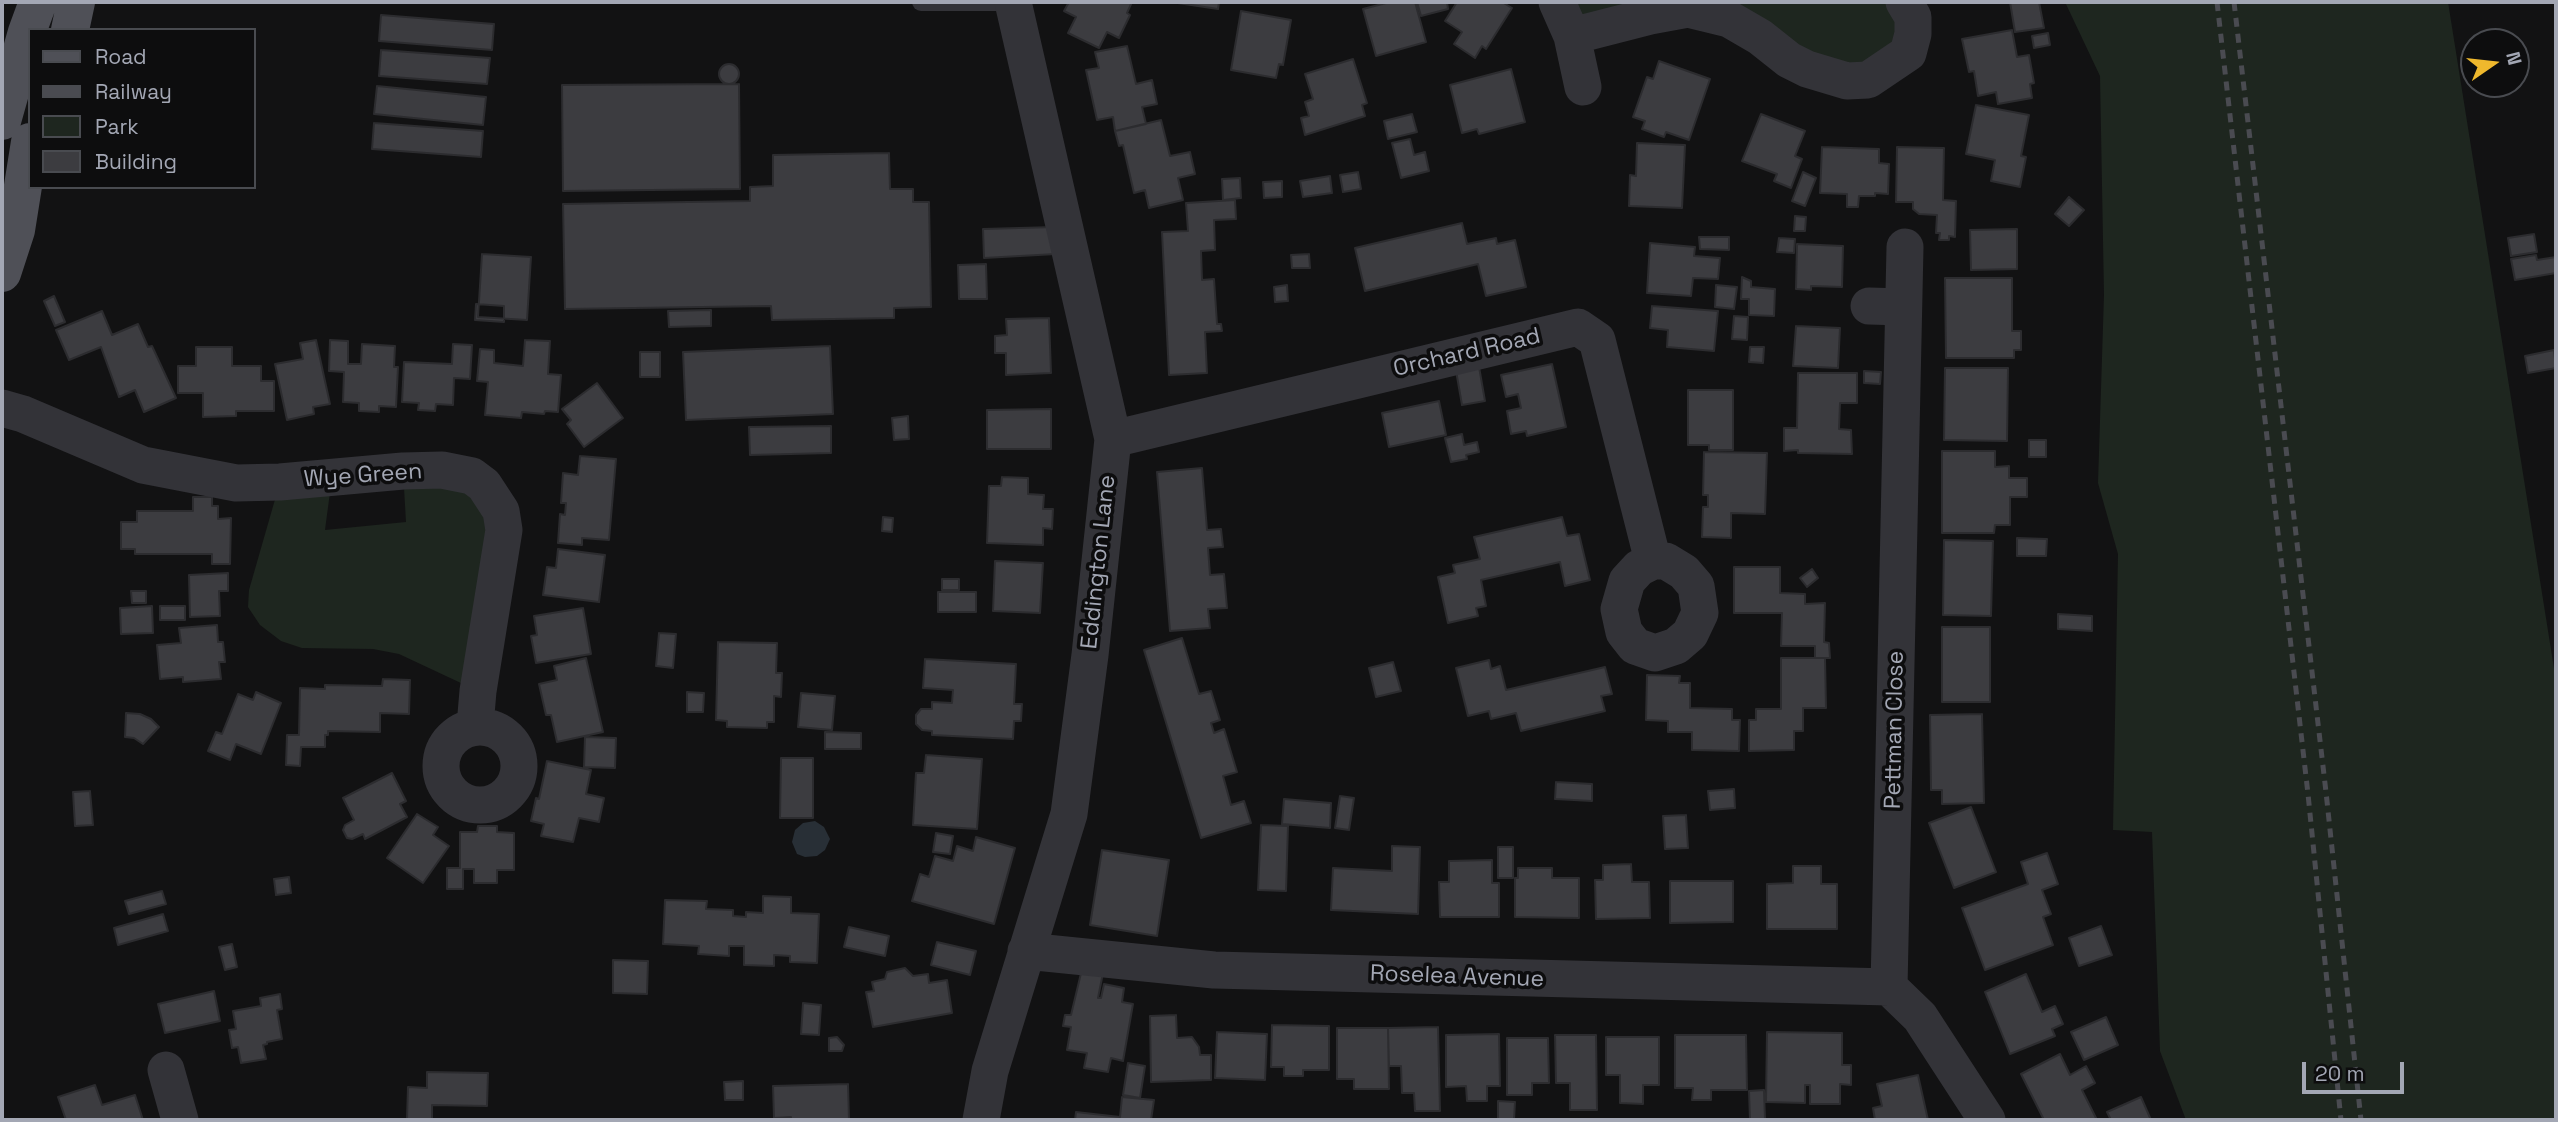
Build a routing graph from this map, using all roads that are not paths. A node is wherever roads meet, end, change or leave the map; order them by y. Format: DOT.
graph roads {
  1 [pos="38,2"];
  2 [pos="76,2"];
  3 [pos="921,2"];
  4 [pos="1013,2"];
  5 [pos="1558,2"];
  6 [pos="1904,2"];
  7 [pos="28,28"];
  8 [pos="70,28"];
  9 [pos="28,29"];
  10 [pos="1572,36"];
  11 [pos="1583,87"];
  12 [pos="2,121"];
  13 [pos="28,155"];
  14 [pos="1905,247"];
  15 [pos="2,273"];
  16 [pos="2,408"];
  17 [pos="1113,439"];
  18 [pos="1653,561"];
  19 [pos="475,726"];
  20 [pos="1026,951"];
  21 [pos="1889,987"];
  22 [pos="166,1070"];
  23 [pos="180,1120"];
  24 [pos="981,1120"];
  25 [pos="1986,1120"];
  1 -- 7 [label="main road"];
  2 -- 8 [label="main road"];
  3 -- 4 [label="lane"];
  4 -- 17 [label="street, Eddington Lane"];
  5 -- 10 [label="street"];
  6 -- 10 [label="street"];
  9 -- 12 [label="main road"];
  10 -- 11 [label="street"];
  13 -- 15 [label="main road"];
  14 -- 21 [label="street, Pettman Close"];
  16 -- 19 [label="street, Wye Green"];
  17 -- 18 [label="street, Orchard Road"];
  17 -- 20 [label="street, Eddington Lane"];
  20 -- 21 [label="street, Roselea Avenue"];
  20 -- 24 [label="street, Eddington Lane"];
  21 -- 25 [label="street"];
  22 -- 23 [label="street"];
}
